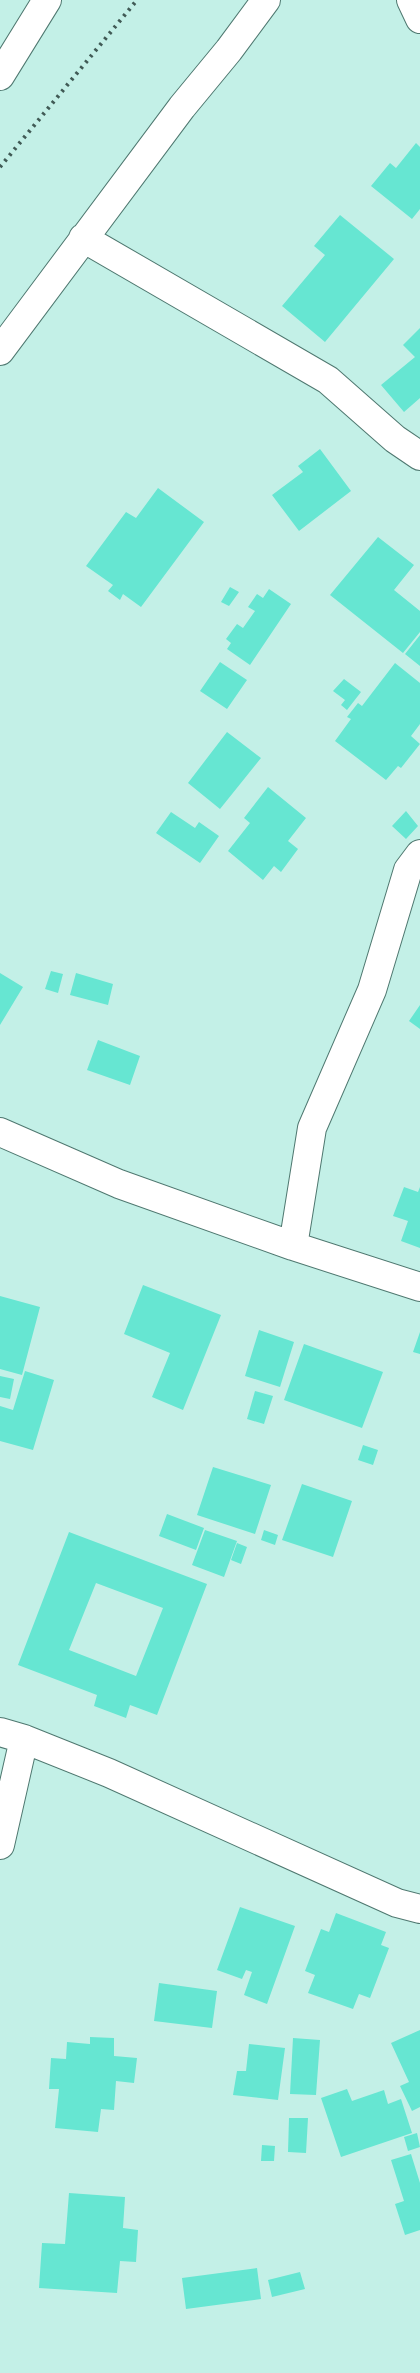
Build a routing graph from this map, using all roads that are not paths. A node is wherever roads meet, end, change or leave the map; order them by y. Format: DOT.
graph roads {
  1 [pos="47,0"];
  2 [pos="266,0"];
  3 [pos="410,0"];
  4 [pos="420,19"];
  5 [pos="0,76"];
  6 [pos="83,238"];
  7 [pos="4,339"];
  8 [pos="420,456"];
  9 [pos="420,854"];
  10 [pos="0,1132"];
  11 [pos="292,1246"];
  12 [pos="420,1288"];
  13 [pos="12,1735"];
  14 [pos="0,1845"];
  15 [pos="420,1909"];
  1 -- 5 [label="street"];
  2 -- 6 [label="street"];
  3 -- 4 [label="street"];
  6 -- 7 [label="street"];
  6 -- 8 [label="street"];
  9 -- 11 [label="street"];
  10 -- 11 [label="street"];
  11 -- 12 [label="street"];
  13 -- 14 [label="street"];
  13 -- 15 [label="street"];
}
